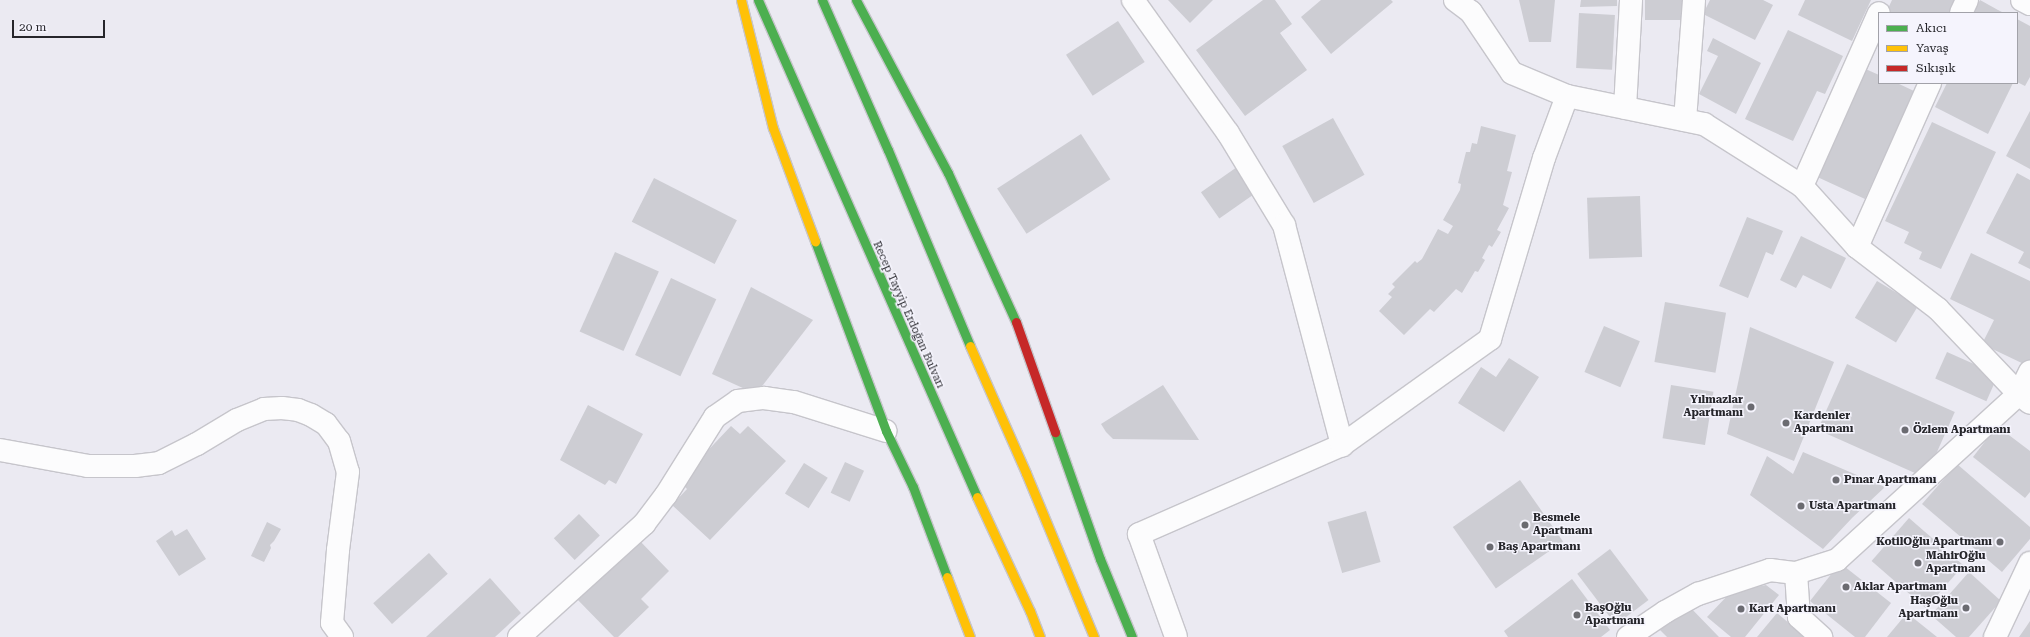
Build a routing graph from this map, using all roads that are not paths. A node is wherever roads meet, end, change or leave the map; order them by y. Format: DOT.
graph roads {
  1 [pos="741,0"];
  2 [pos="758,0"];
  3 [pos="822,0"];
  4 [pos="856,0"];
  5 [pos="1133,0"];
  6 [pos="1455,0"];
  7 [pos="1631,0"];
  8 [pos="1694,0"];
  9 [pos="1885,0"];
  10 [pos="1967,0"];
  11 [pos="2022,0"];
  12 [pos="2030,4"];
  13 [pos="1879,12"];
  14 [pos="1961,12"];
  15 [pos="1878,15"];
  16 [pos="1930,84"];
  17 [pos="1567,96"];
  18 [pos="1625,108"];
  19 [pos="1686,120"];
  20 [pos="1802,186"];
  21 [pos="1856,247"];
  22 [pos="2030,371"];
  23 [pos="2024,399"];
  24 [pos="886,431"];
  25 [pos="1342,445"];
  26 [pos="0,450"];
  27 [pos="2030,563"];
  28 [pos="1796,572"];
  29 [pos="342,637"];
  30 [pos="519,637"];
  31 [pos="970,637"];
  32 [pos="1040,637"];
  33 [pos="1094,637"];
  34 [pos="1132,637"];
  35 [pos="1176,637"];
  36 [pos="1628,637"];
  37 [pos="1821,637"];
  38 [pos="1995,637"];
  1 -- 24 [label="main road"];
  2 -- 32 [label="main road, Recep Tayyip Erdoğan Bulvarı"];
  3 -- 33 [label="main road"];
  4 -- 34 [label="main road"];
  5 -- 25 [label="street"];
  6 -- 17 [label="street"];
  7 -- 18 [label="street"];
  8 -- 19 [label="street"];
  9 -- 13 [label="street"];
  10 -- 14 [label="street"];
  11 -- 12 [label="street"];
  15 -- 20 [label="street"];
  16 -- 21 [label="street"];
  17 -- 18 [label="street"];
  17 -- 25 [label="street"];
  18 -- 19 [label="street"];
  19 -- 20 [label="street"];
  20 -- 21 [label="street"];
  21 -- 23 [label="street"];
  22 -- 23 [label="street"];
  23 -- 28 [label="street"];
  24 -- 30 [label="street"];
  24 -- 31 [label="main road"];
  25 -- 35 [label="street"];
  26 -- 29 [label="street"];
  27 -- 38 [label="street"];
  28 -- 36 [label="street"];
  28 -- 37 [label="street"];
}
